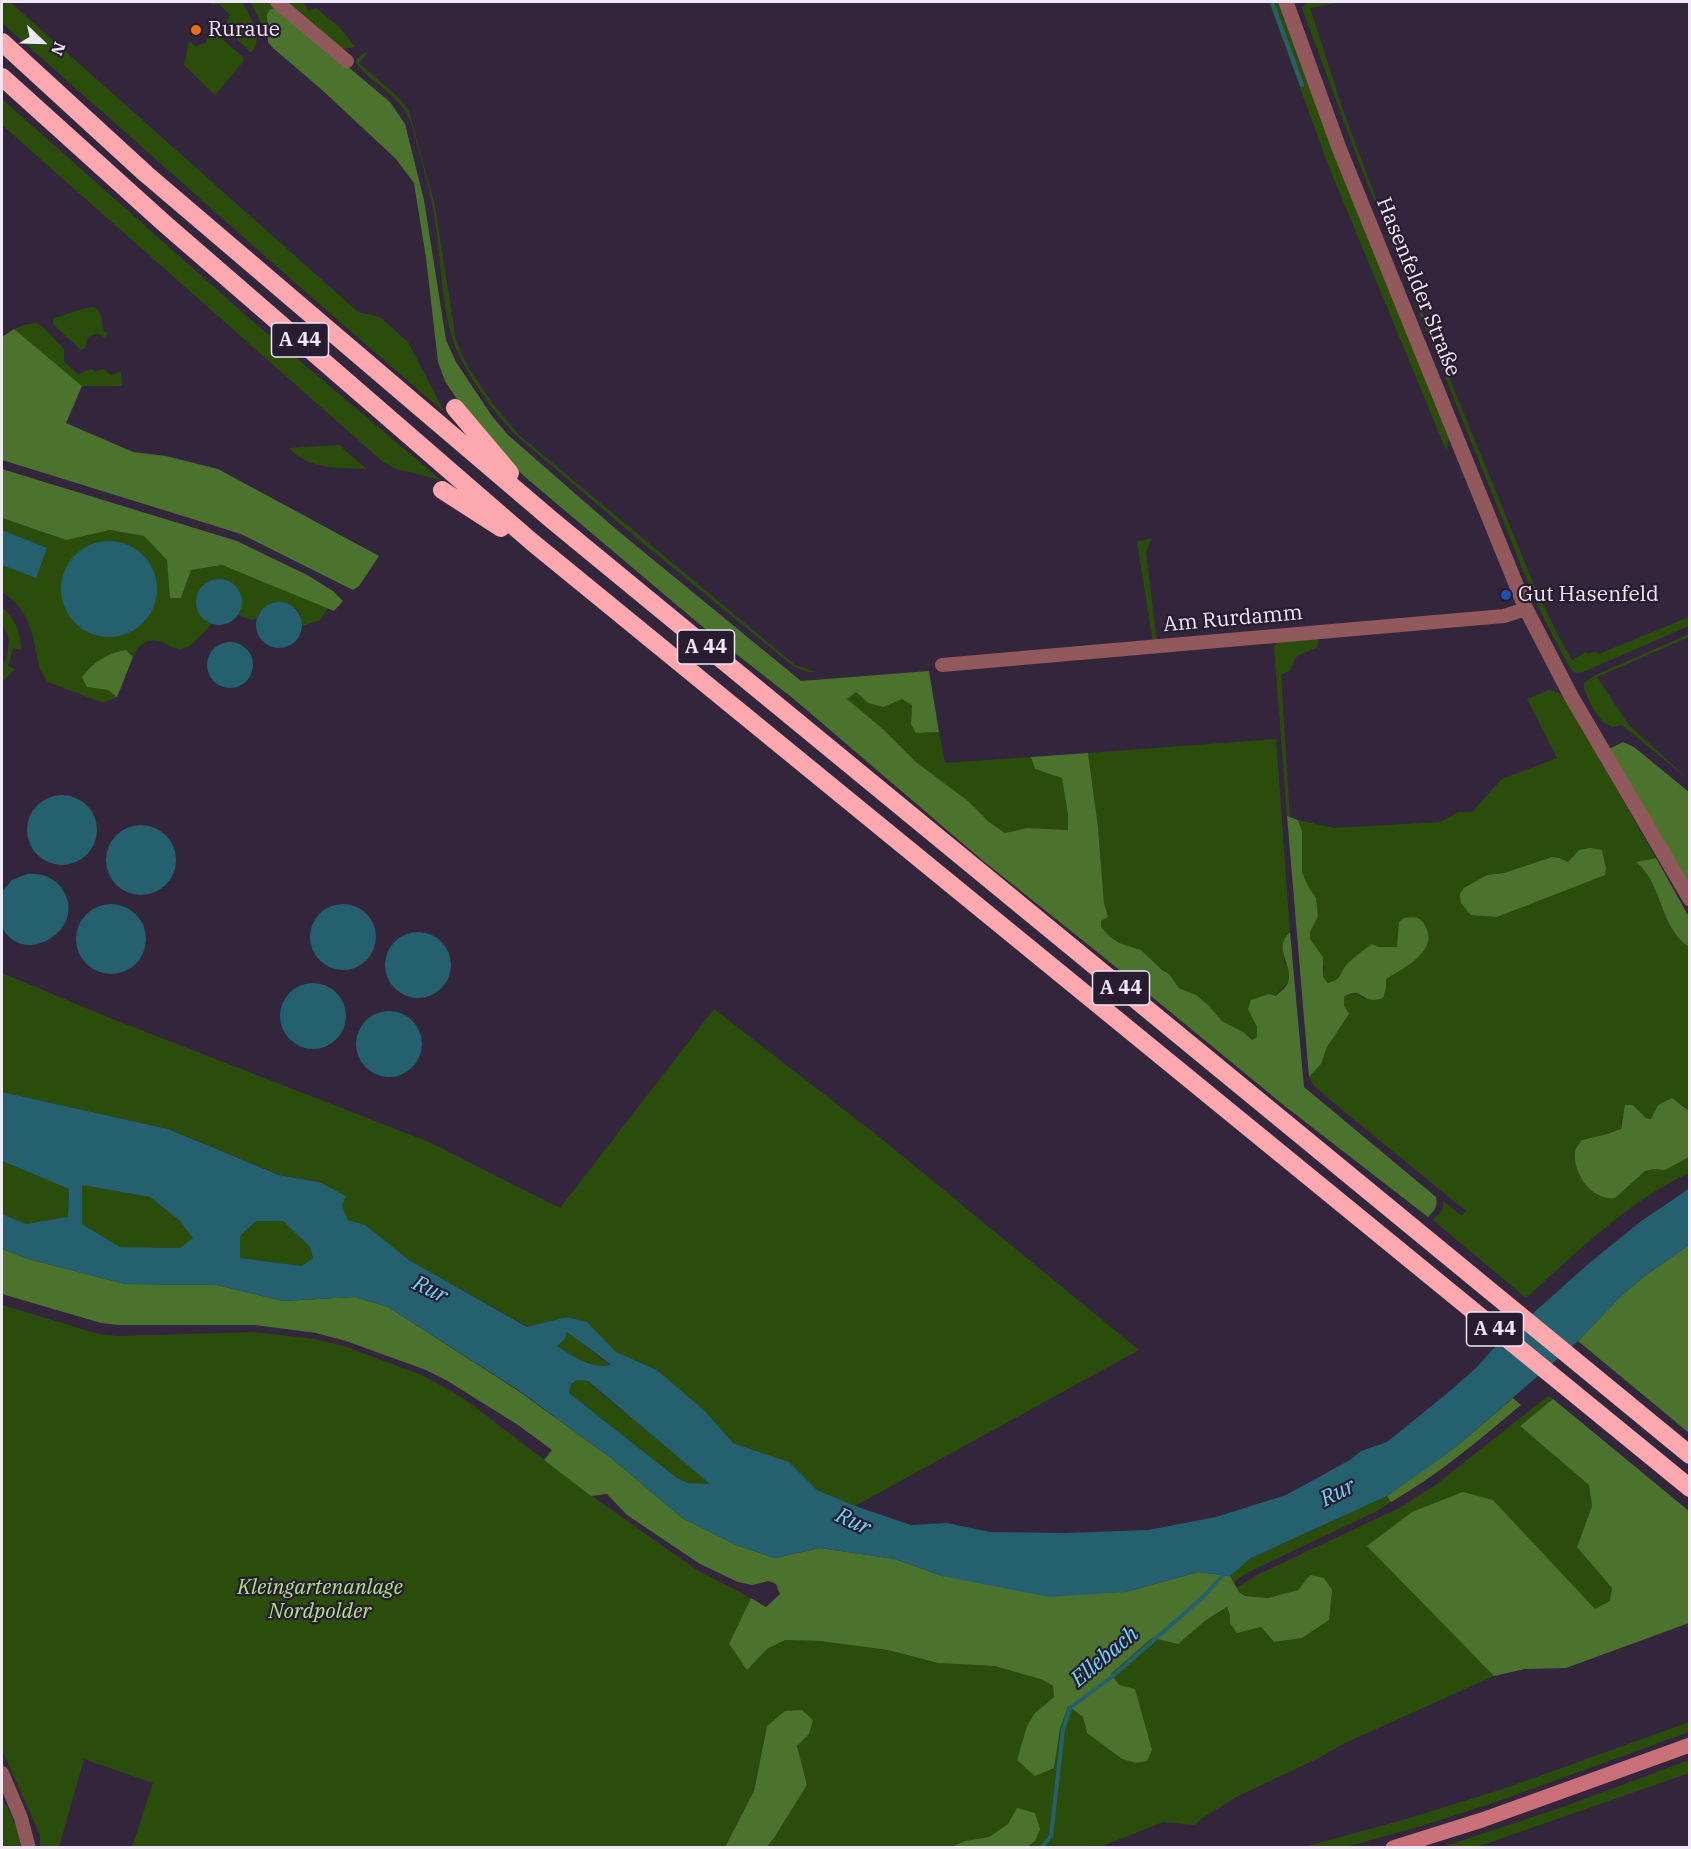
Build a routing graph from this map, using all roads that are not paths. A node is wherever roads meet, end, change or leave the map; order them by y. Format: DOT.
graph roads {
  1 [pos="277,2"];
  2 [pos="1286,2"];
  3 [pos="2,42"];
  4 [pos="347,61"];
  5 [pos="2,77"];
  6 [pos="454,408"];
  7 [pos="442,490"];
  8 [pos="553,521"];
  9 [pos="602,600"];
  10 [pos="1526,609"];
  11 [pos="942,665"];
  12 [pos="1689,899"];
  13 [pos="1689,1455"];
  14 [pos="1689,1488"];
  15 [pos="1689,1745"];
  16 [pos="2,1773"];
  17 [pos="29,1848"];
  18 [pos="1393,1848"];
  1 -- 4 [label="street"];
  2 -- 10 [label="street, Hasenfelder Straße"];
  3 -- 8 [label="highway, A 44"];
  5 -- 9 [label="highway, A 44"];
  6 -- 8 [label="highway"];
  7 -- 9 [label="highway"];
  8 -- 13 [label="highway, A 44"];
  9 -- 14 [label="highway, A 44"];
  10 -- 11 [label="street, Am Rurdamm"];
  10 -- 12 [label="street, Hasenfelder Straße"];
  15 -- 18 [label="main road"];
  16 -- 17 [label="street"];
}
